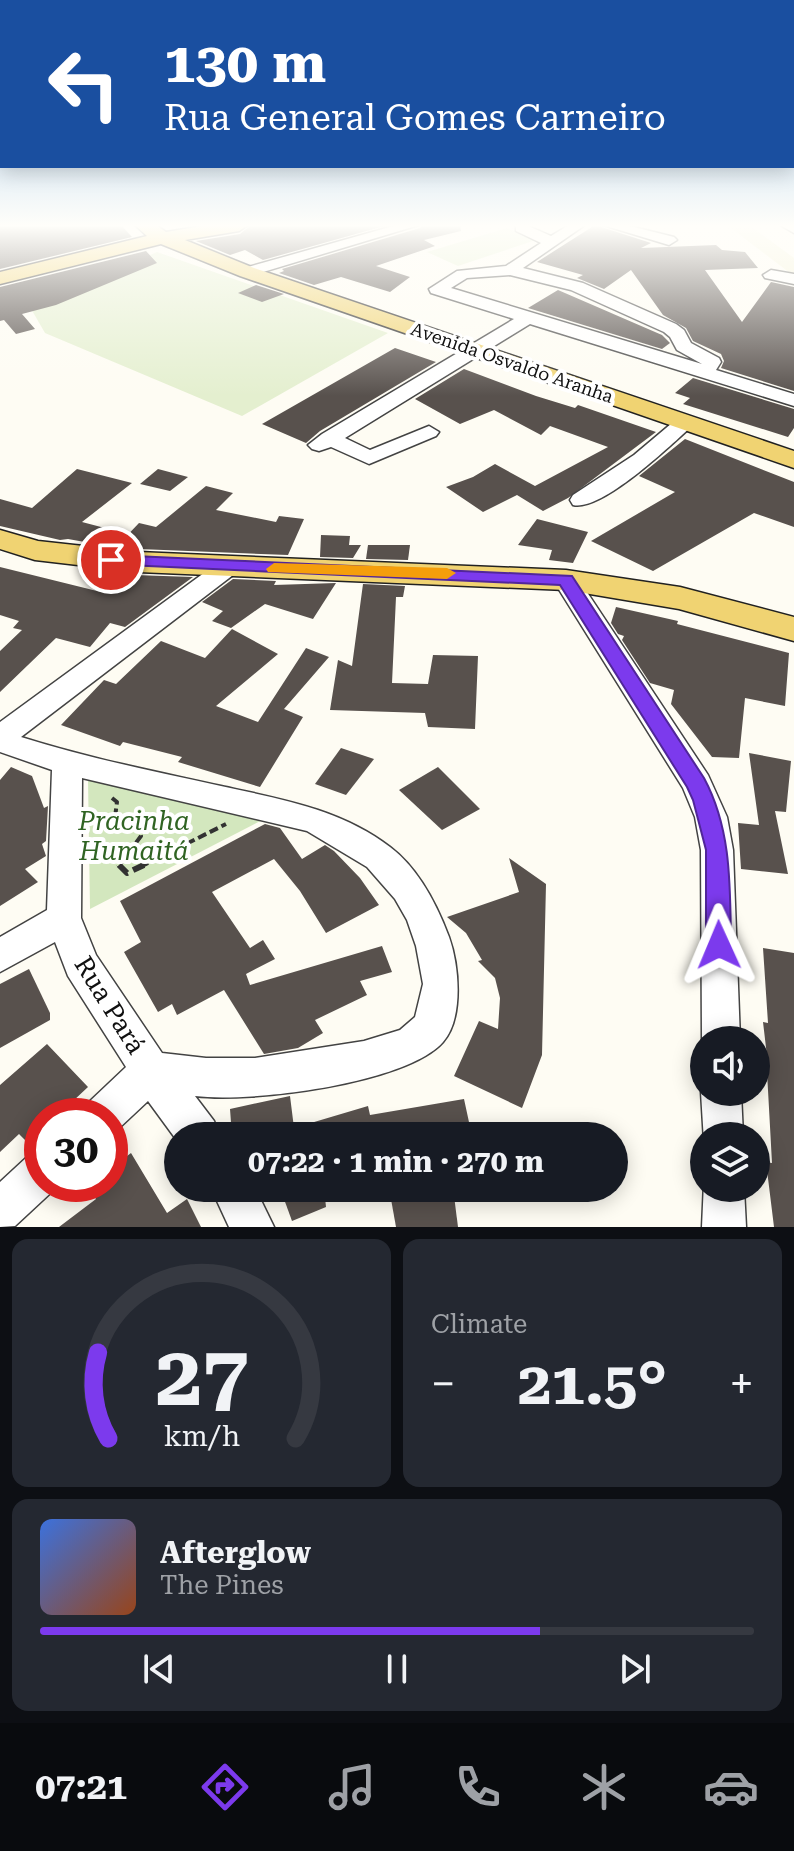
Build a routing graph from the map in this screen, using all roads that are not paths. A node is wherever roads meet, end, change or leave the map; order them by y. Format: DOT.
graph roads {
  1 [pos="277,282"];
  2 [pos="449,282"];
  3 [pos="558,282"];
  4 [pos="528,318"];
  5 [pos="475,351"];
  6 [pos="705,373"];
  7 [pos="794,400"];
  8 [pos="383,405"];
  9 [pos="685,422"];
  10 [pos="794,460"];
  11 [pos="581,500"];
  12 [pos="0,539"];
  13 [pos="228,567"];
  14 [pos="566,580"];
  15 [pos="794,629"];
  16 [pos="0,739"];
  17 [pos="67,763"];
  18 [pos="64,918"];
  19 [pos="0,956"];
  20 [pos="721,1026"];
  21 [pos="151,1071"];
  22 [pos="122,1098"];
  23 [pos="189,1122"];
  24 [pos="24,1189"];
  25 [pos="239,1202"];
  26 [pos="723,1202"];
  27 [pos="0,1211"];
  28 [pos="252,1227"];
  29 [pos="724,1227"];
  1 -- 5 [label="main road, Avenida Osvaldo Aranha"];
  2 -- 4 [label="street"];
  3 -- 6 [label="street"];
  4 -- 5 [label="street"];
  4 -- 6 [label="street"];
  5 -- 8 [label="street"];
  5 -- 9 [label="main road, Avenida Osvaldo Aranha"];
  6 -- 7 [label="street"];
  8 -- 8 [label="street"];
  9 -- 10 [label="main road, Avenida Osvaldo Aranha"];
  9 -- 11 [label="street"];
  12 -- 13 [label="main road"];
  13 -- 14 [label="main road"];
  13 -- 16 [label="street"];
  14 -- 15 [label="main road"];
  14 -- 20 [label="street"];
  16 -- 17 [label="street"];
  17 -- 18 [label="street, Rua Pará"];
  17 -- 21 [label="street"];
  18 -- 19 [label="street"];
  18 -- 21 [label="street, Rua Pará"];
  21 -- 22 [label="street"];
  21 -- 23 [label="street, Rua Pará"];
  24 -- 27 [label="street"];
  25 -- 28 [label="street"];
  26 -- 29 [label="street"];
}
